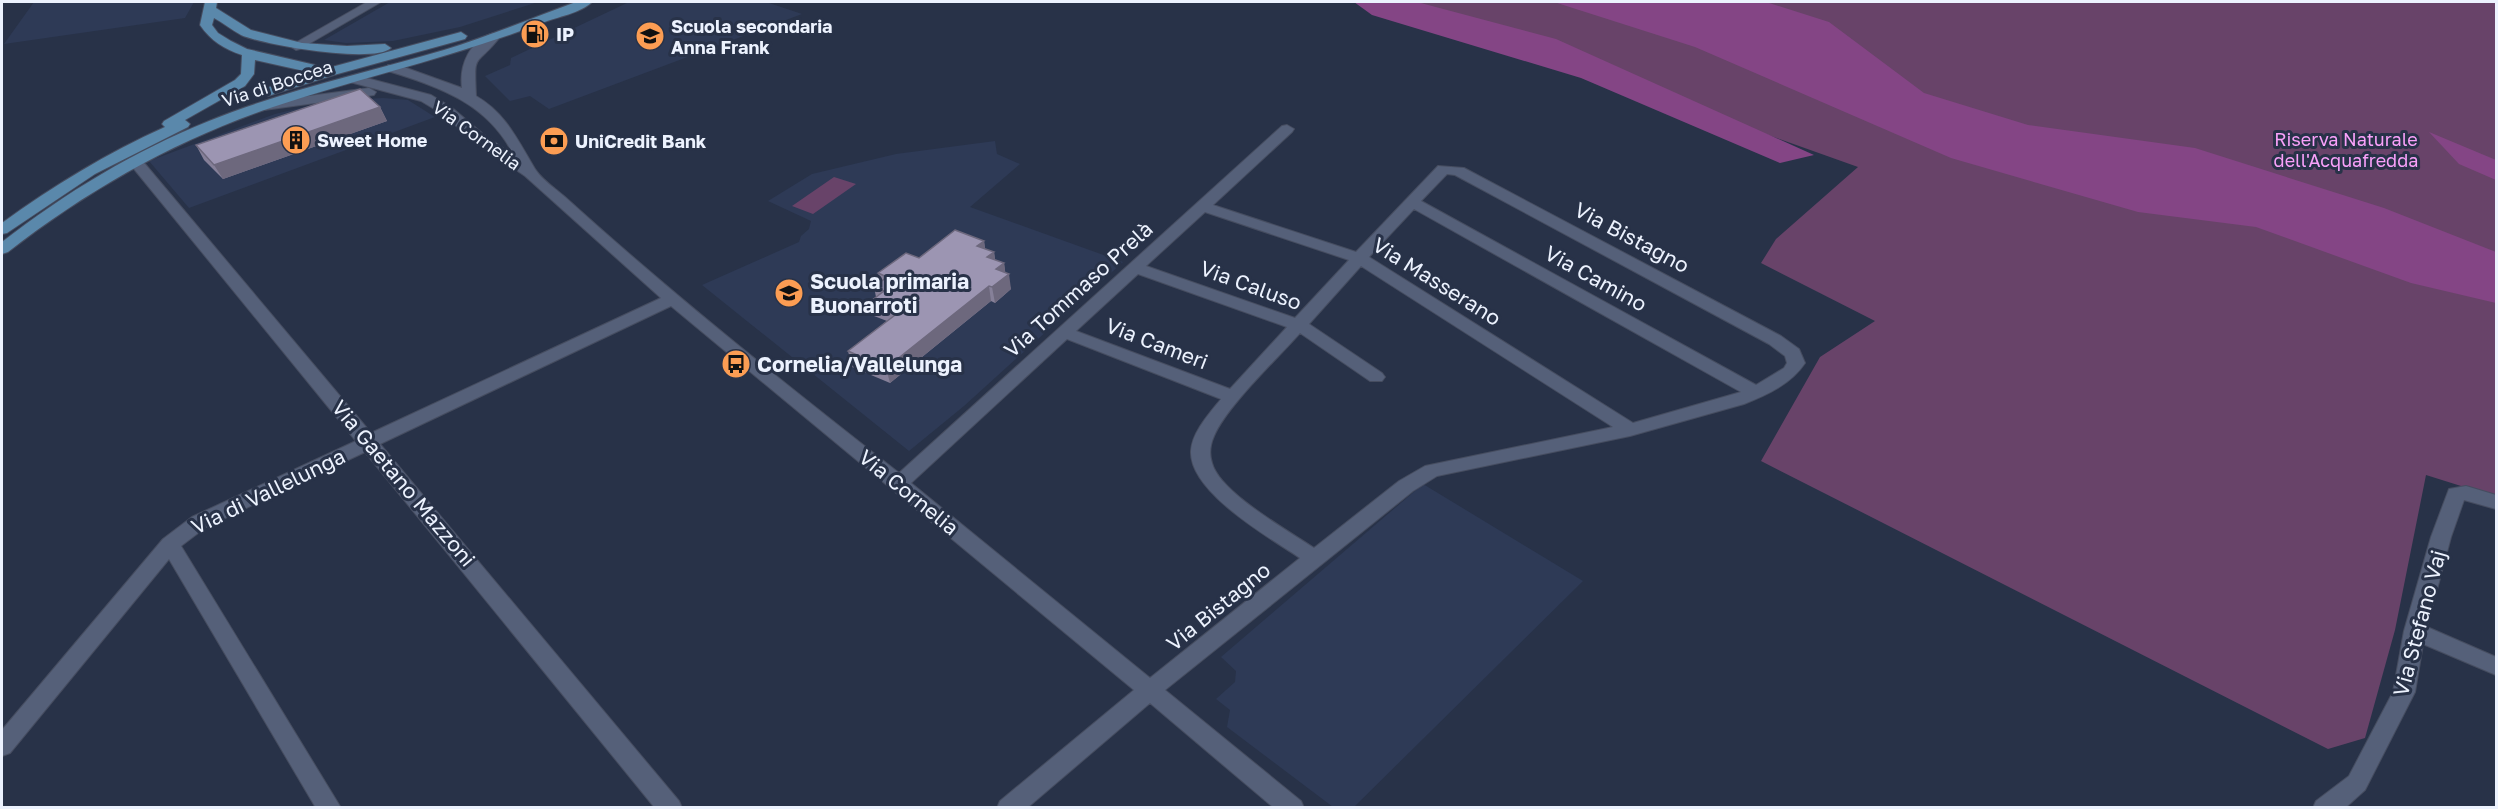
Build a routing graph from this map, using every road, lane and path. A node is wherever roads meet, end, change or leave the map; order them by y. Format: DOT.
graph roads {
  1 [pos="375,2"];
  2 [pos="563,2"];
  3 [pos="586,2"];
  4 [pos="211,6"];
  5 [pos="493,32"];
  6 [pos="296,46"];
  7 [pos="249,53"];
  8 [pos="366,62"];
  9 [pos="393,68"];
  10 [pos="329,72"];
  11 [pos="355,78"];
  12 [pos="407,92"];
  13 [pos="470,95"];
  14 [pos="264,106"];
  15 [pos="1287,129"];
  16 [pos="131,156"];
  17 [pos="530,173"];
  18 [pos="1413,201"];
  19 [pos="1204,207"];
  20 [pos="2,230"];
  21 [pos="2,249"];
  22 [pos="1359,258"];
  23 [pos="1134,267"];
  24 [pos="672,299"];
  25 [pos="1299,325"];
  26 [pos="1064,332"];
  27 [pos="1376,377"];
  28 [pos="1756,393"];
  29 [pos="1233,397"];
  30 [pos="1630,429"];
  31 [pos="370,443"];
  32 [pos="899,483"];
  33 [pos="2496,502"];
  34 [pos="170,544"];
  35 [pos="1315,558"];
  36 [pos="2415,631"];
  37 [pos="2496,666"];
  38 [pos="1150,690"];
  39 [pos="2,746"];
  40 [pos="329,807"];
  41 [pos="670,807"];
  42 [pos="1009,807"];
  43 [pos="1292,807"];
  44 [pos="2325,807"];
  1 -- 6 [label="street"];
  2 -- 5 [label="main road, Via di Boccea"];
  3 -- 5 [label="main road, Via di Boccea"];
  4 -- 6 [label="main road"];
  4 -- 7 [label="main road"];
  5 -- 6 [label="main road"];
  5 -- 8 [label="main road, Via di Boccea"];
  5 -- 9 [label="main road, Via di Boccea"];
  5 -- 13 [label="street"];
  6 -- 8 [label="main road"];
  7 -- 10 [label="main road"];
  7 -- 16 [label="main road"];
  8 -- 9 [label="main road"];
  8 -- 10 [label="main road, Via di Boccea"];
  9 -- 11 [label="main road, Via di Boccea"];
  9 -- 13 [label="street, Via Cornelia"];
  10 -- 11 [label="main road"];
  10 -- 16 [label="main road, Via di Boccea"];
  11 -- 12 [label="street, Via Cornelia"];
  11 -- 14 [label="main road, Via di Boccea"];
  12 -- 14 [label="street"];
  12 -- 17 [label="street, Via Cornelia"];
  13 -- 17 [label="street, Via Cornelia"];
  14 -- 16 [label="main road, Via di Boccea"];
  15 -- 19 [label="street, Via Tommaso Prelà"];
  16 -- 20 [label="main road, Via di Boccea"];
  16 -- 21 [label="main road, Via di Boccea"];
  16 -- 31 [label="street, Via Gaetano Mazzoni"];
  17 -- 24 [label="street, Via Cornelia"];
  18 -- 22 [label="street, Via Bistagno"];
  18 -- 28 [label="street, Via Camino"];
  18 -- 28 [label="street, Via Bistagno"];
  19 -- 22 [label="street, Via Masserano"];
  19 -- 23 [label="street, Via Tommaso Prelà"];
  22 -- 25 [label="street, Via Bistagno"];
  22 -- 30 [label="street, Via Masserano"];
  23 -- 25 [label="street, Via Caluso"];
  23 -- 26 [label="street, Via Tommaso Prelà"];
  24 -- 31 [label="street, Via di Vallelunga"];
  24 -- 32 [label="street, Via Cornelia"];
  25 -- 27 [label="street, Via Caluso"];
  25 -- 29 [label="street, Via Bistagno"];
  26 -- 29 [label="street, Via Cameri"];
  26 -- 32 [label="street, Via Tommaso Prelà"];
  28 -- 30 [label="street, Via Bistagno"];
  29 -- 35 [label="street, Via Bistagno"];
  30 -- 35 [label="street, Via Bistagno"];
  31 -- 34 [label="street, Via di Vallelunga"];
  31 -- 41 [label="street, Via Gaetano Mazzoni"];
  32 -- 38 [label="street, Via Cornelia"];
  33 -- 36 [label="street, Via Stefano Vaj"];
  34 -- 39 [label="street, Via di Vallelunga"];
  34 -- 40 [label="street"];
  35 -- 38 [label="street, Via Bistagno"];
  36 -- 37 [label="street"];
  36 -- 44 [label="street, Via Stefano Vaj"];
  38 -- 42 [label="street, Via Bistagno"];
  38 -- 43 [label="street, Via Cornelia"];
}
